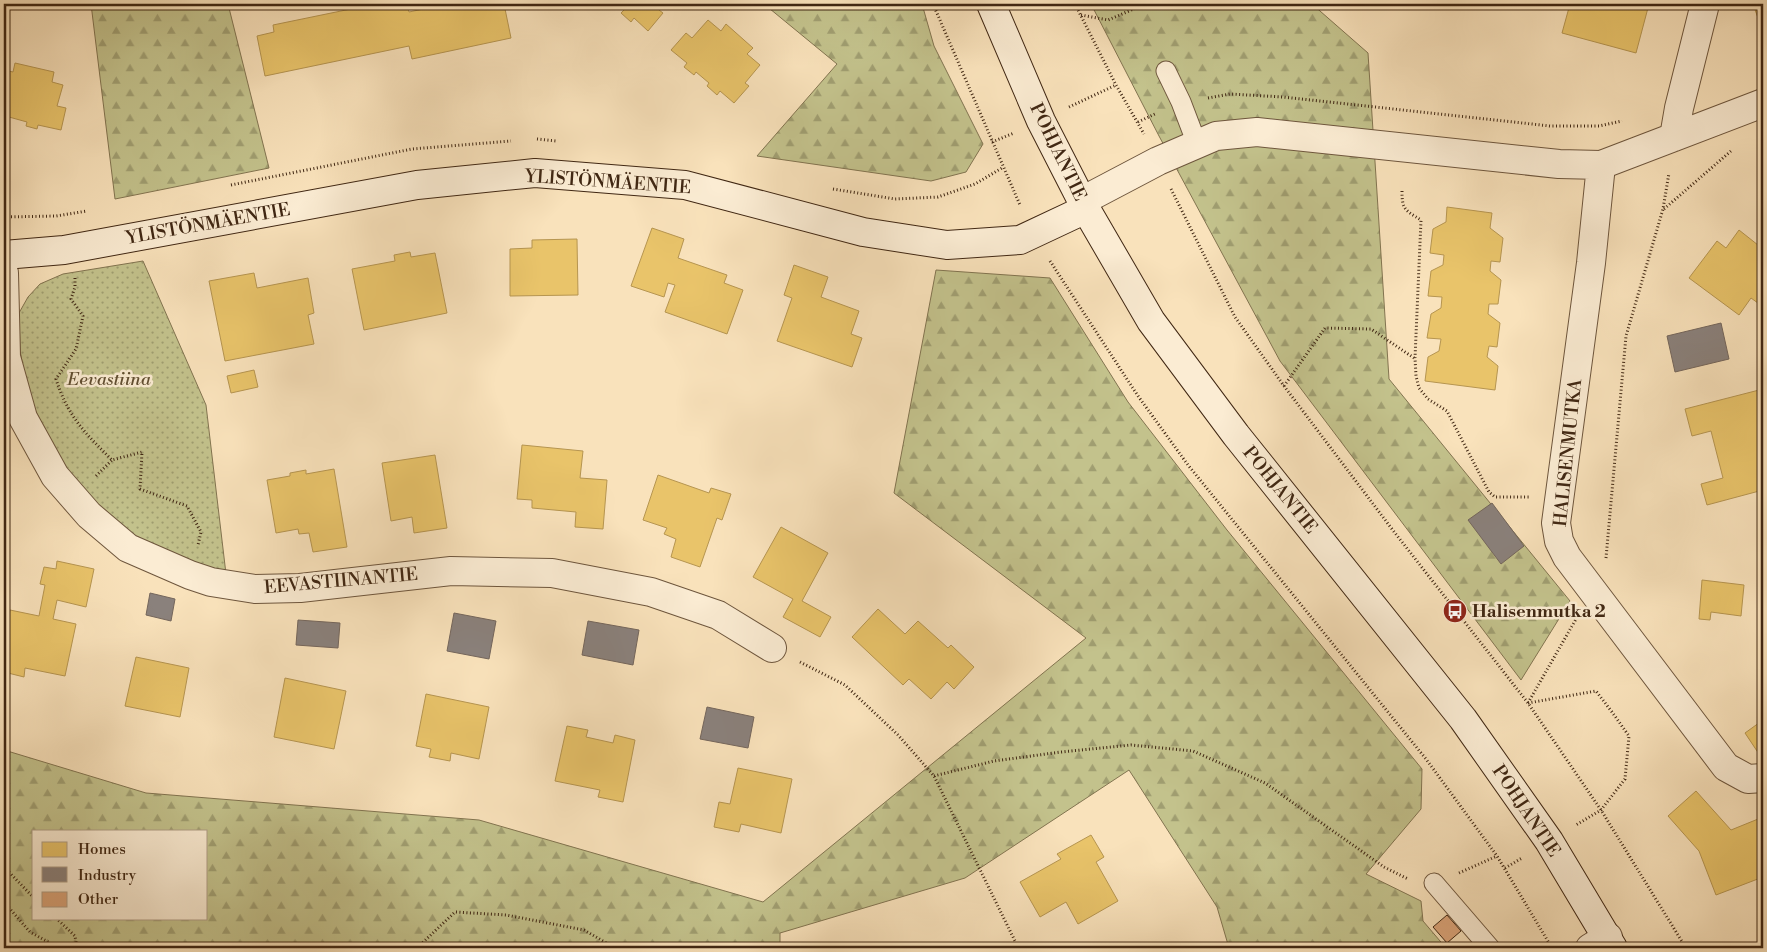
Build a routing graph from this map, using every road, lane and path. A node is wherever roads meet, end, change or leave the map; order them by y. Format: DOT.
graph roads {
  1 [pos="933,4"];
  2 [pos="991,4"];
  3 [pos="1075,4"];
  4 [pos="1705,4"];
  5 [pos="1136,8"];
  6 [pos="1080,15"];
  7 [pos="1166,71"];
  8 [pos="1116,85"];
  9 [pos="1181,102"];
  10 [pos="1756,106"];
  11 [pos="1041,120"];
  12 [pos="1626,120"];
  13 [pos="1138,122"];
  14 [pos="1674,137"];
  15 [pos="1197,144"];
  16 [pos="1158,161"];
  17 [pos="1602,165"];
  18 [pos="1402,191"];
  19 [pos="1084,205"];
  20 [pos="1663,209"];
  21 [pos="56,216"];
  22 [pos="4,217"];
  23 [pos="1033,234"];
  24 [pos="4,255"];
  25 [pos="4,273"];
  26 [pos="71,299"];
  27 [pos="1415,358"];
  28 [pos="1284,386"];
  29 [pos="1560,497"];
  30 [pos="190,575"];
  31 [pos="1592,591"];
  32 [pos="772,648"];
  33 [pos="1528,703"];
  34 [pos="934,776"];
  35 [pos="1763,778"];
  36 [pos="1601,810"];
  37 [pos="1498,856"];
  38 [pos="4,867"];
  39 [pos="1434,884"];
  40 [pos="32,896"];
  41 [pos="4,902"];
  42 [pos="58,920"];
  43 [pos="1604,945"];
  44 [pos="59,948"];
  45 [pos="77,948"];
  46 [pos="414,948"];
  47 [pos="615,948"];
  48 [pos="1016,948"];
  49 [pos="1490,948"];
  50 [pos="1552,948"];
  51 [pos="1686,948"];
  1 -- 23 [label="path"];
  2 -- 11 [label="street, POHJANTIE"];
  3 -- 6 [label="path"];
  4 -- 14 [label="street"];
  5 -- 6 [label="path"];
  6 -- 8 [label="path"];
  7 -- 9 [label="lane"];
  8 -- 11 [label="path"];
  8 -- 13 [label="path"];
  9 -- 12 [label="path"];
  9 -- 13 [label="path"];
  9 -- 15 [label="lane"];
  10 -- 14 [label="street"];
  10 -- 20 [label="path"];
  11 -- 19 [label="street, POHJANTIE"];
  13 -- 16 [label="path"];
  14 -- 17 [label="street"];
  14 -- 20 [label="path"];
  15 -- 16 [label="street"];
  15 -- 17 [label="street"];
  16 -- 19 [label="street"];
  16 -- 28 [label="path"];
  17 -- 29 [label="street, HALISENMUTKA"];
  18 -- 27 [label="path"];
  19 -- 23 [label="street, YLISTÖNMÄENTIE"];
  19 -- 43 [label="street, POHJANTIE"];
  20 -- 31 [label="path"];
  21 -- 22 [label="path"];
  23 -- 24 [label="street, YLISTÖNMÄENTIE"];
  23 -- 37 [label="path"];
  25 -- 30 [label="street, EEVASTIINANTIE"];
  26 -- 30 [label="path"];
  27 -- 28 [label="path"];
  27 -- 29 [label="path"];
  28 -- 33 [label="path"];
  29 -- 31 [label="street, HALISENMUTKA"];
  30 -- 32 [label="street, EEVASTIINANTIE"];
  31 -- 33 [label="path"];
  31 -- 35 [label="street, HALISENMUTKA"];
  32 -- 34 [label="path"];
  33 -- 36 [label="path"];
  33 -- 36 [label="path"];
  34 -- 39 [label="path"];
  34 -- 48 [label="path"];
  36 -- 51 [label="path"];
  37 -- 39 [label="path"];
  37 -- 50 [label="path"];
  38 -- 40 [label="path"];
  39 -- 49 [label="lane"];
  41 -- 44 [label="path"];
  42 -- 45 [label="path"];
  46 -- 47 [label="path"];
}
